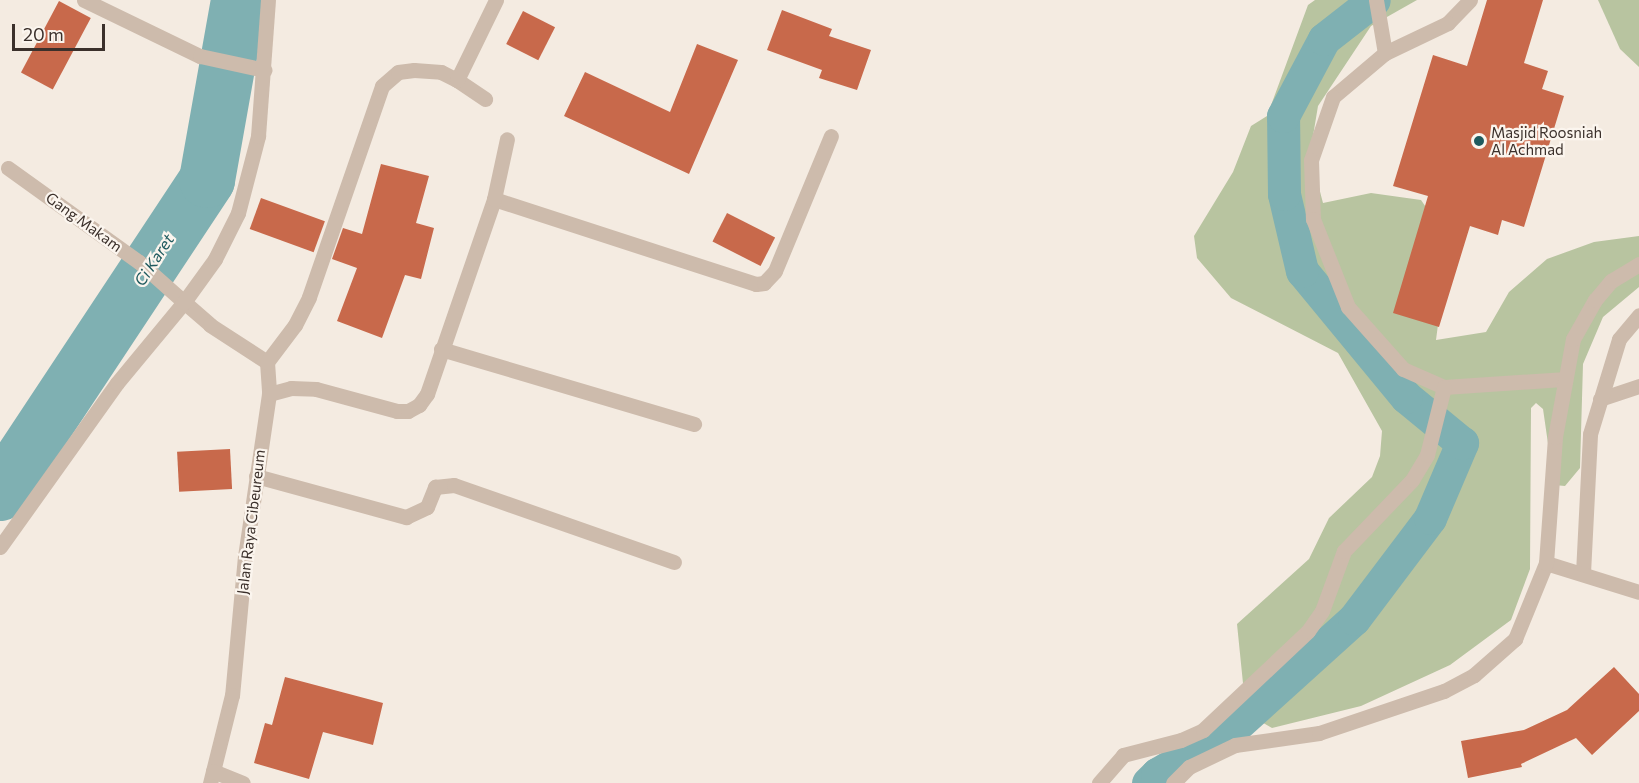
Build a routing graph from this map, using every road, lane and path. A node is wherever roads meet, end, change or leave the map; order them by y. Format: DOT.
graph roads {
  1 [pos="84,0"];
  2 [pos="268,0"];
  3 [pos="496,0"];
  4 [pos="1376,0"];
  5 [pos="1470,0"];
  6 [pos="1385,53"];
  7 [pos="265,70"];
  8 [pos="457,80"];
  9 [pos="485,99"];
  10 [pos="831,136"];
  11 [pos="507,139"];
  12 [pos="8,168"];
  13 [pos="494,199"];
  14 [pos="1639,264"];
  15 [pos="184,302"];
  16 [pos="1639,315"];
  17 [pos="441,349"];
  18 [pos="267,362"];
  19 [pos="1563,379"];
  20 [pos="1639,386"];
  21 [pos="1444,387"];
  22 [pos="269,394"];
  23 [pos="1600,399"];
  24 [pos="694,424"];
  25 [pos="256,476"];
  26 [pos="0,547"];
  27 [pos="674,562"];
  28 [pos="1546,563"];
  29 [pos="1583,573"];
  30 [pos="1639,592"];
  31 [pos="212,777"];
  32 [pos="243,783"];
  33 [pos="1099,783"];
  34 [pos="1173,783"];
  1 -- 7 [label="street"];
  2 -- 7 [label="street"];
  3 -- 8 [label="street"];
  4 -- 6 [label="street"];
  5 -- 6 [label="street"];
  6 -- 21 [label="street"];
  7 -- 15 [label="street"];
  8 -- 9 [label="street"];
  8 -- 18 [label="street"];
  10 -- 13 [label="street"];
  11 -- 13 [label="street"];
  12 -- 15 [label="street, Gang Makam"];
  13 -- 17 [label="street"];
  14 -- 19 [label="street"];
  15 -- 18 [label="street"];
  15 -- 26 [label="street"];
  16 -- 23 [label="street"];
  17 -- 22 [label="street"];
  17 -- 24 [label="street"];
  18 -- 22 [label="street, Jalan Raya Cibeureum"];
  19 -- 21 [label="street"];
  19 -- 28 [label="street"];
  20 -- 23 [label="street"];
  21 -- 33 [label="street"];
  22 -- 25 [label="street, Jalan Raya Cibeureum"];
  23 -- 29 [label="street"];
  25 -- 27 [label="street"];
  25 -- 31 [label="street, Jalan Raya Cibeureum"];
  28 -- 29 [label="street"];
  28 -- 34 [label="street"];
  29 -- 30 [label="street"];
  31 -- 32 [label="street"];
}
